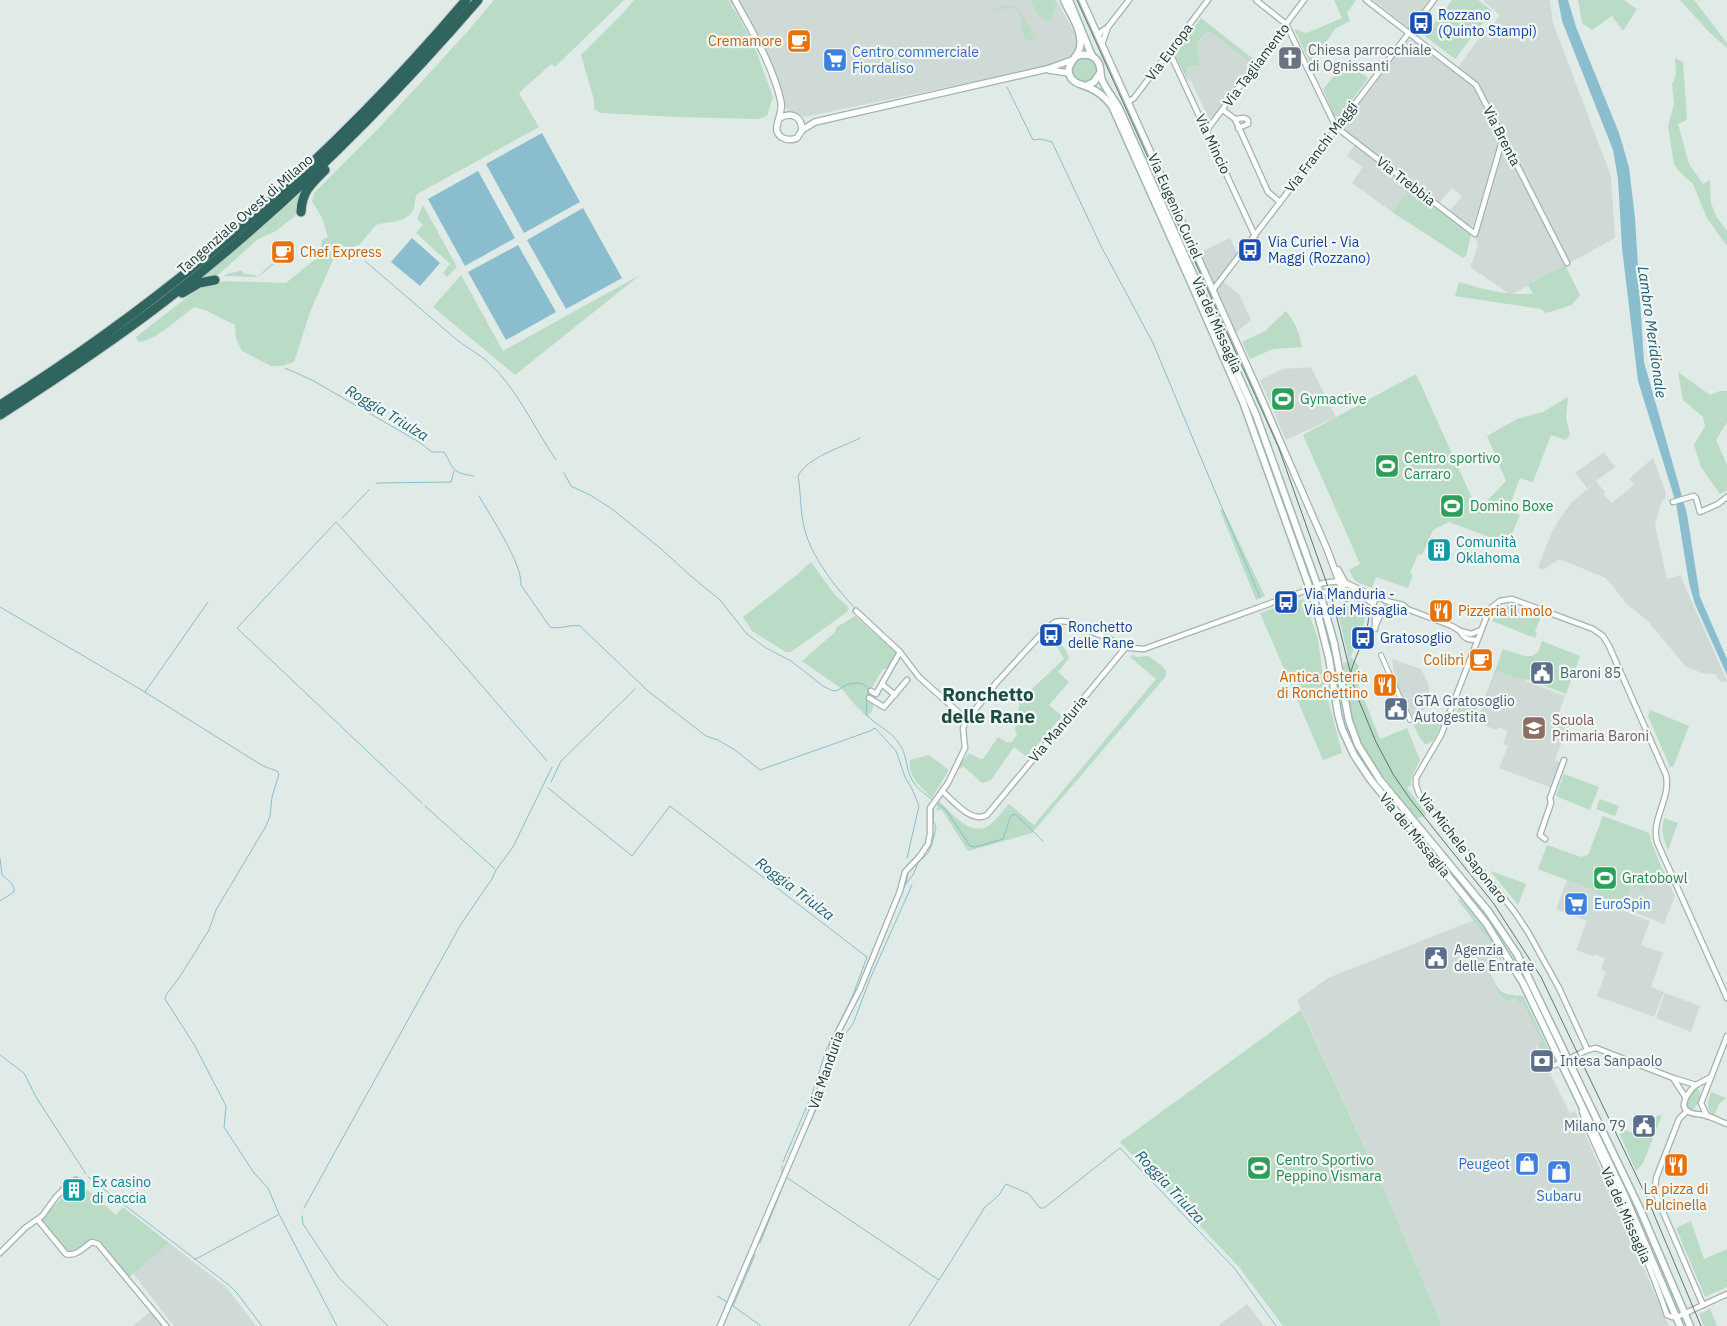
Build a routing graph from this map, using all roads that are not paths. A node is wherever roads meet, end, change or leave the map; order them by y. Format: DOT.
graph roads {
  1 [pos="466,0"];
  2 [pos="478,0"];
  3 [pos="734,0"];
  4 [pos="1064,0"];
  5 [pos="1069,0"];
  6 [pos="1082,0"];
  7 [pos="1129,0"];
  8 [pos="1208,0"];
  9 [pos="1256,0"];
  10 [pos="1304,0"];
  11 [pos="1366,0"];
  12 [pos="1432,2"];
  13 [pos="1286,24"];
  14 [pos="1108,27"];
  15 [pos="1094,28"];
  16 [pos="1408,33"];
  17 [pos="1098,36"];
  18 [pos="1102,44"];
  19 [pos="1169,51"];
  20 [pos="1092,56"];
  21 [pos="1073,59"];
  22 [pos="1047,70"];
  23 [pos="1069,73"];
  24 [pos="1100,73"];
  25 [pos="1086,86"];
  26 [pos="1128,102"];
  27 [pos="782,103"];
  28 [pos="1223,110"];
  29 [pos="790,114"];
  30 [pos="780,118"];
  31 [pos="1235,119"];
  32 [pos="800,120"];
  33 [pos="367,121"];
  34 [pos="814,122"];
  35 [pos="1336,127"];
  36 [pos="1238,128"];
  37 [pos="802,130"];
  38 [pos="1207,130"];
  39 [pos="1503,138"];
  40 [pos="1280,202"];
  41 [pos="301,212"];
  42 [pos="1255,236"];
  43 [pos="1567,263"];
  44 [pos="215,280"];
  45 [pos="1213,290"];
  46 [pos="128,329"];
  47 [pos="0,405"];
  48 [pos="0,415"];
  49 [pos="1727,497"];
  50 [pos="1673,502"];
  51 [pos="1327,549"];
  52 [pos="1338,580"];
  53 [pos="1345,583"];
  54 [pos="1317,585"];
  55 [pos="1310,589"];
  56 [pos="1342,590"];
  57 [pos="1320,593"];
  58 [pos="1386,601"];
  59 [pos="1375,604"];
  60 [pos="1384,609"];
  61 [pos="1407,609"];
  62 [pos="856,611"];
  63 [pos="1481,630"];
  64 [pos="1460,631"];
  65 [pos="1471,634"];
  66 [pos="1469,640"];
  67 [pos="1477,640"];
  68 [pos="1126,647"];
  69 [pos="1473,651"];
  70 [pos="900,652"];
  71 [pos="1380,655"];
  72 [pos="907,680"];
  73 [pos="882,685"];
  74 [pos="871,691"];
  75 [pos="895,695"];
  76 [pos="869,698"];
  77 [pos="967,720"];
  78 [pos="1410,720"];
  79 [pos="1564,760"];
  80 [pos="942,791"];
  81 [pos="1545,839"];
  82 [pos="1727,998"];
  83 [pos="1727,1036"];
  84 [pos="1587,1050"];
  85 [pos="1569,1061"];
  86 [pos="1562,1064"];
  87 [pos="1547,1067"];
  88 [pos="1711,1077"];
  89 [pos="1673,1078"];
  90 [pos="1696,1085"];
  91 [pos="1704,1096"];
  92 [pos="1686,1098"];
  93 [pos="1701,1103"];
  94 [pos="1687,1111"];
  95 [pos="1694,1112"];
  96 [pos="1707,1116"];
  97 [pos="1727,1124"];
  98 [pos="76,1180"];
  99 [pos="38,1220"];
  100 [pos="0,1253"];
  101 [pos="1649,1259"];
  102 [pos="1662,1263"];
  103 [pos="1727,1294"];
  104 [pos="1706,1303"];
  105 [pos="1711,1308"];
  106 [pos="1684,1314"];
  107 [pos="1677,1317"];
  108 [pos="166,1326"];
  109 [pos="720,1326"];
  110 [pos="1680,1326"];
  111 [pos="1690,1326"];
  1 -- 47 [label="highway, Tangenziale Ovest di Milano"];
  2 -- 33 [label="highway, Tangenziale Ovest di Milano"];
  3 -- 27 [label="street"];
  4 -- 21 [label="main road"];
  5 -- 20 [label="main road"];
  6 -- 15 [label="street, Via Eugenio Curiel"];
  7 -- 14 [label="street"];
  8 -- 19 [label="street, Via Europa"];
  9 -- 13 [label="street"];
  10 -- 13 [label="street, Via Tagliamento"];
  11 -- 16 [label="street, Via Brenta"];
  12 -- 16 [label="street, Via Franchi Maggi"];
  13 -- 28 [label="street, Via Tagliamento"];
  13 -- 35 [label="street"];
  14 -- 15 [label="street"];
  14 -- 17 [label="street"];
  14 -- 18 [label="street"];
  15 -- 17 [label="street, Via Eugenio Curiel"];
  16 -- 35 [label="street, Via Franchi Maggi"];
  16 -- 39 [label="street, Via Brenta"];
  17 -- 18 [label="street, Via Eugenio Curiel"];
  18 -- 26 [label="street, Via Eugenio Curiel"];
  19 -- 26 [label="street, Via Europa"];
  19 -- 38 [label="street, Via Mincio"];
  20 -- 21 [label="main road"];
  20 -- 24 [label="main road, Via dei Missaglia"];
  21 -- 22 [label="street"];
  21 -- 23 [label="main road"];
  22 -- 23 [label="street"];
  22 -- 34 [label="street"];
  23 -- 25 [label="main road, Via dei Missaglia"];
  24 -- 25 [label="main road"];
  24 -- 54 [label="main road, Via dei Missaglia"];
  25 -- 55 [label="main road, Via dei Missaglia"];
  26 -- 45 [label="street, Via Eugenio Curiel"];
  27 -- 29 [label="street"];
  27 -- 30 [label="street"];
  28 -- 31 [label="street"];
  28 -- 38 [label="street, Via Tagliamento"];
  29 -- 30 [label="street"];
  29 -- 32 [label="street"];
  30 -- 37 [label="street"];
  31 -- 36 [label="street"];
  31 -- 36 [label="street"];
  32 -- 34 [label="street"];
  32 -- 37 [label="street"];
  33 -- 41 [label="highway"];
  33 -- 46 [label="highway, Tangenziale Ovest di Milano"];
  34 -- 37 [label="street"];
  35 -- 39 [label="street, Via Trebbia"];
  35 -- 40 [label="street, Via Franchi Maggi"];
  36 -- 40 [label="street"];
  38 -- 42 [label="street, Via Mincio"];
  39 -- 43 [label="street, Via Brenta"];
  40 -- 42 [label="street, Via Franchi Maggi"];
  42 -- 45 [label="street, Via Franchi Maggi"];
  44 -- 46 [label="highway"];
  45 -- 51 [label="street, Via Eugenio Curiel"];
  46 -- 48 [label="highway, Tangenziale Ovest di Milano"];
  49 -- 50 [label="street"];
  51 -- 52 [label="street"];
  51 -- 53 [label="street"];
  52 -- 53 [label="street"];
  52 -- 54 [label="street"];
  52 -- 56 [label="street"];
  53 -- 56 [label="street"];
  53 -- 59 [label="street"];
  54 -- 55 [label="street"];
  54 -- 57 [label="main road, Via dei Missaglia"];
  55 -- 57 [label="street"];
  55 -- 68 [label="street"];
  55 -- 86 [label="main road, Via dei Missaglia"];
  56 -- 57 [label="street"];
  56 -- 59 [label="street"];
  57 -- 85 [label="main road, Via dei Missaglia"];
  58 -- 59 [label="street"];
  58 -- 60 [label="street"];
  58 -- 61 [label="street"];
  59 -- 60 [label="street"];
  59 -- 60 [label="street"];
  60 -- 61 [label="street"];
  61 -- 64 [label="street"];
  62 -- 70 [label="street"];
  63 -- 65 [label="street"];
  63 -- 67 [label="street, Via Michele Saponaro"];
  63 -- 82 [label="street, Via Michele Saponaro"];
  64 -- 65 [label="street"];
  64 -- 66 [label="street"];
  65 -- 67 [label="street"];
  66 -- 67 [label="street"];
  66 -- 69 [label="street"];
  67 -- 69 [label="street, Via Michele Saponaro"];
  68 -- 77 [label="street"];
  68 -- 80 [label="street, Via Manduria"];
  69 -- 84 [label="street, Via Michele Saponaro"];
  70 -- 73 [label="street"];
  70 -- 77 [label="street"];
  71 -- 78 [label="street"];
  72 -- 75 [label="street"];
  73 -- 74 [label="street"];
  73 -- 75 [label="street"];
  75 -- 76 [label="street"];
  77 -- 80 [label="street, Via Manduria"];
  79 -- 81 [label="street"];
  80 -- 109 [label="street, Via Manduria"];
  83 -- 88 [label="street"];
  84 -- 85 [label="street"];
  84 -- 89 [label="street"];
  85 -- 86 [label="street"];
  85 -- 102 [label="main road, Via dei Missaglia"];
  86 -- 87 [label="street"];
  86 -- 101 [label="main road, Via dei Missaglia"];
  88 -- 90 [label="street"];
  88 -- 91 [label="street"];
  89 -- 90 [label="street"];
  89 -- 92 [label="street"];
  90 -- 91 [label="street"];
  90 -- 92 [label="street"];
  91 -- 93 [label="street"];
  92 -- 94 [label="street"];
  93 -- 95 [label="street"];
  93 -- 96 [label="street"];
  94 -- 95 [label="street"];
  94 -- 104 [label="street"];
  95 -- 96 [label="street"];
  96 -- 97 [label="street"];
  98 -- 99 [label="street"];
  99 -- 100 [label="street"];
  99 -- 108 [label="street"];
  101 -- 102 [label="street, Via dei Missaglia"];
  101 -- 107 [label="main road, Via dei Missaglia"];
  102 -- 106 [label="main road, Via dei Missaglia"];
  103 -- 104 [label="street"];
  104 -- 105 [label="street"];
  104 -- 106 [label="street"];
  106 -- 107 [label="street"];
  106 -- 111 [label="main road, Via dei Missaglia"];
  107 -- 110 [label="main road, Via dei Missaglia"];
}
